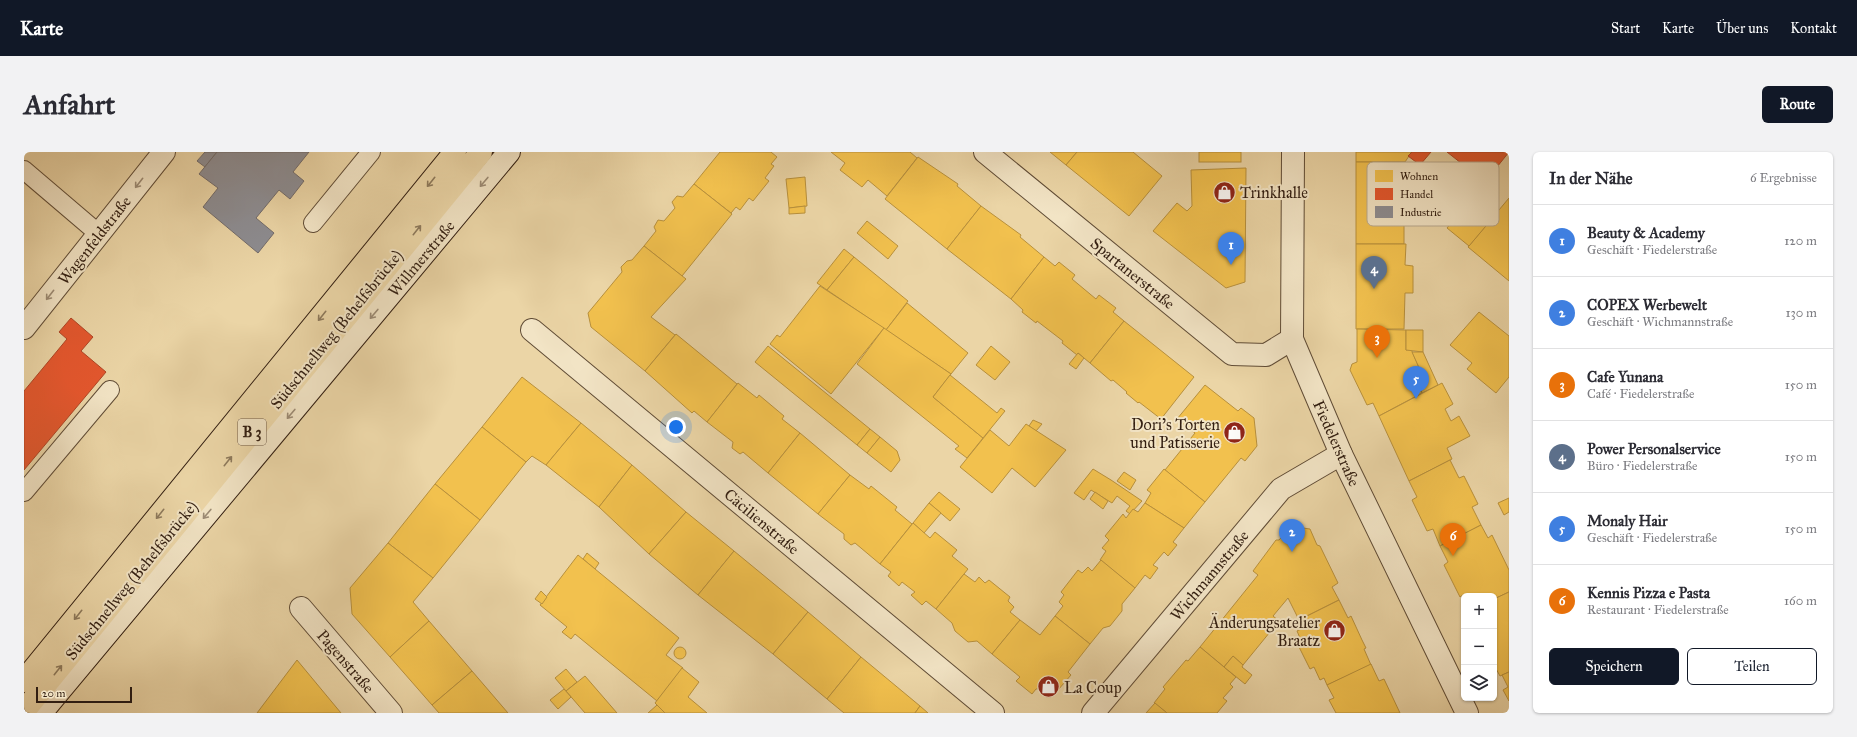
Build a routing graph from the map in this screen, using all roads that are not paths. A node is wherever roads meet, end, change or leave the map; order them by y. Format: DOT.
graph roads {
  1 [pos="164,152"];
  2 [pos="371,152"];
  3 [pos="455,152"];
  4 [pos="481,152"];
  5 [pos="509,152"];
  6 [pos="985,152"];
  7 [pos="1293,152"];
  8 [pos="24,170"];
  9 [pos="313,223"];
  10 [pos="99,234"];
  11 [pos="24,328"];
  12 [pos="532,330"];
  13 [pos="1292,339"];
  14 [pos="110,390"];
  15 [pos="1341,454"];
  16 [pos="24,492"];
  17 [pos="301,608"];
  18 [pos="24,681"];
  19 [pos="24,711"];
  20 [pos="41,713"];
  21 [pos="391,713"];
  22 [pos="993,713"];
  23 [pos="1092,713"];
  24 [pos="1468,713"];
  1 -- 10 [label="street, Wagenfeldstraße, one-way"];
  2 -- 9 [label="lane"];
  3 -- 18 [label="highway, Südschnellweg (Behelfsbrücke) / B 3, one-way"];
  19 -- 4 [label="highway, Südschnellweg (Behelfsbrücke) / B 3, one-way"];
  5 -- 20 [label="street, Willmerstraße, one-way"];
  6 -- 13 [label="street, Spartanerstraße"];
  7 -- 13 [label="street, Fiedelerstraße"];
  8 -- 10 [label="lane"];
  10 -- 11 [label="street, Wagenfeldstraße, one-way"];
  12 -- 22 [label="street, Cäcilienstraße"];
  13 -- 15 [label="street, Fiedelerstraße"];
  14 -- 16 [label="lane"];
  15 -- 23 [label="street, Wichmannstraße"];
  15 -- 24 [label="street, Fiedelerstraße"];
  17 -- 21 [label="street, Pagenstraße"];
}
